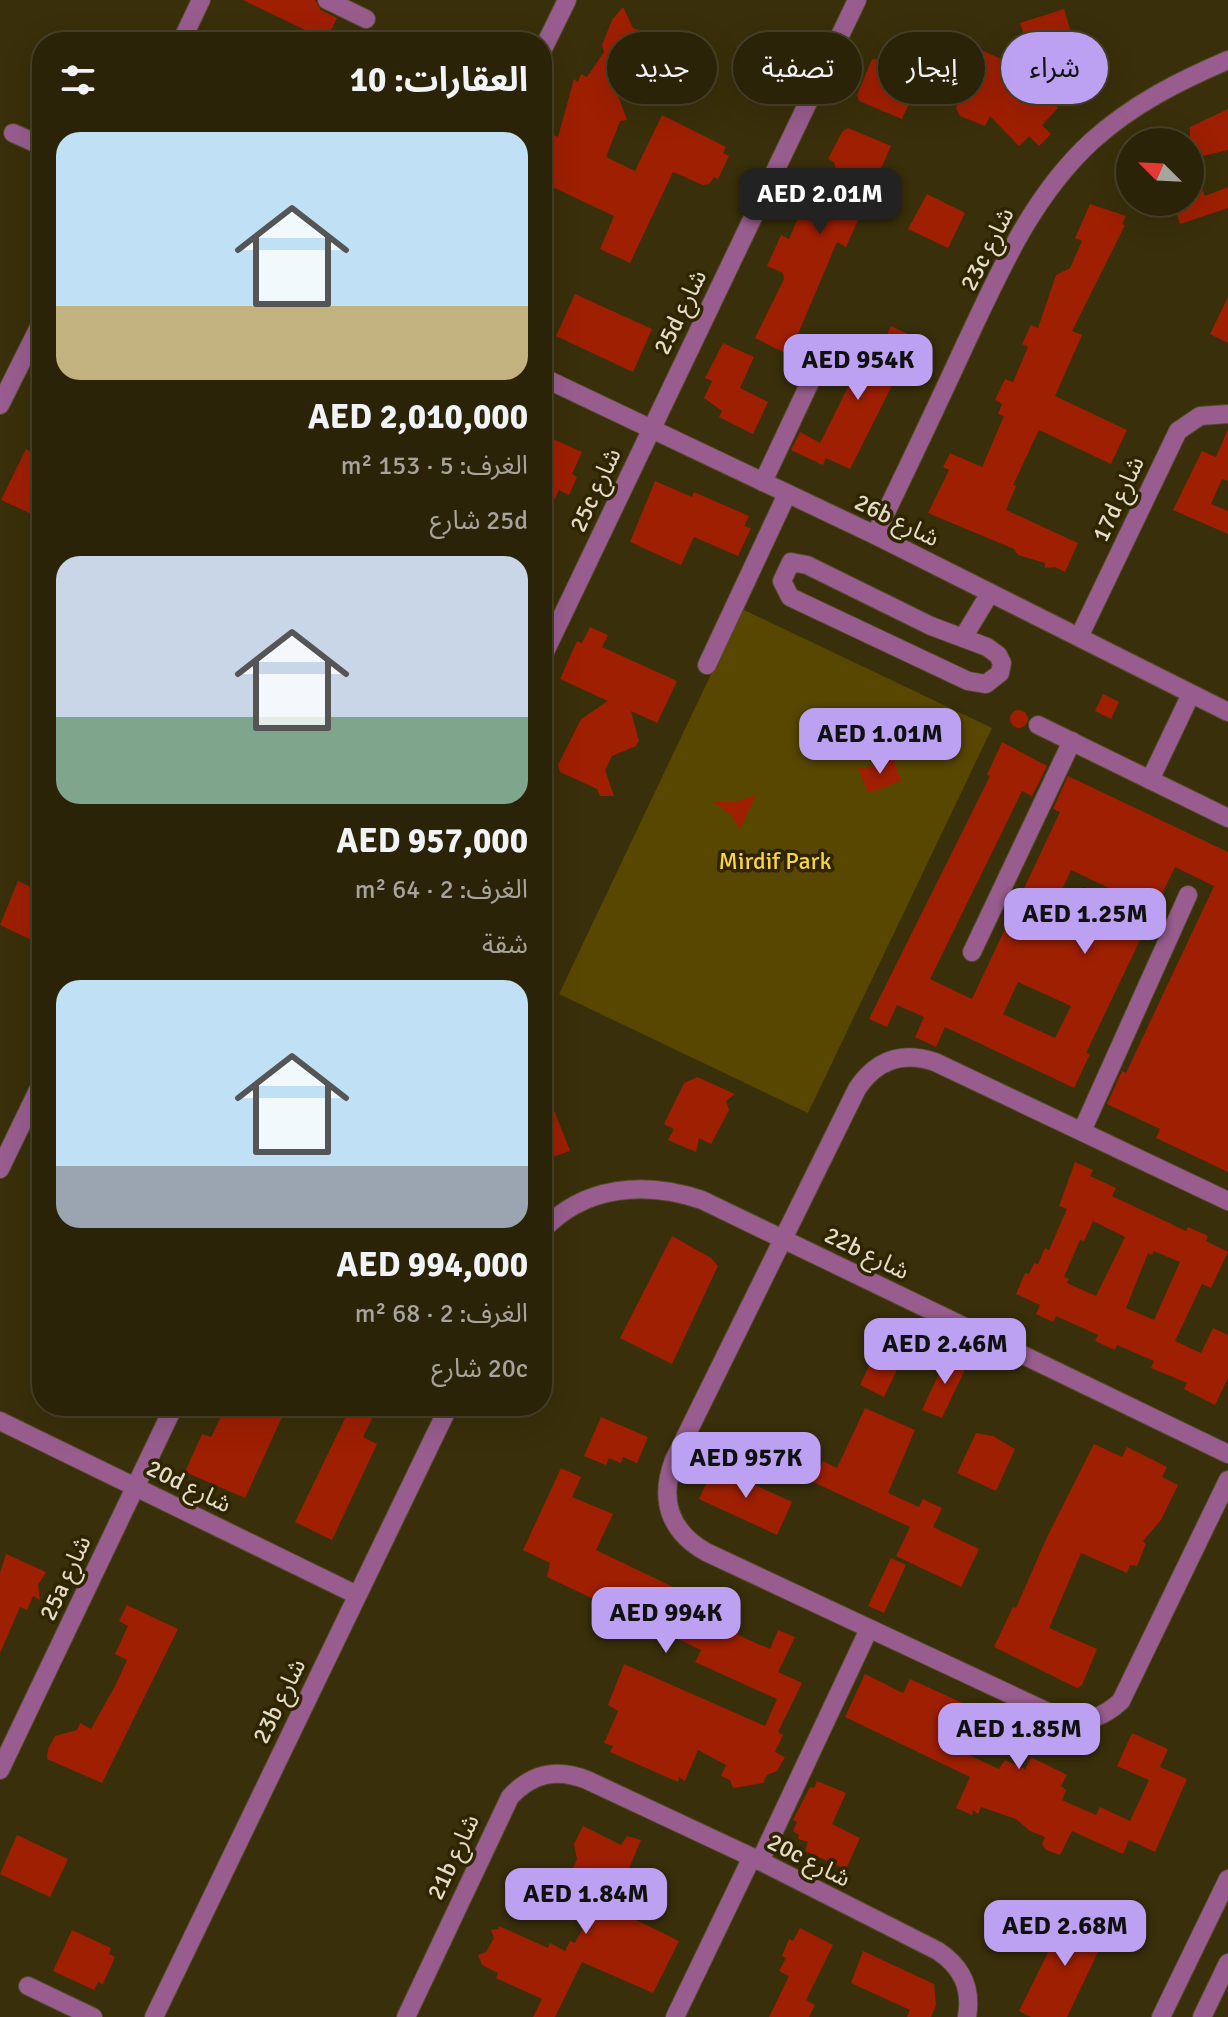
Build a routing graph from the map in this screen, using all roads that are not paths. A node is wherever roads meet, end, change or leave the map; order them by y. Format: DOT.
graph roads {
  1 [pos="201,0"];
  2 [pos="327,0"];
  3 [pos="567,0"];
  4 [pos="857,0"];
  5 [pos="366,19"];
  6 [pos="186,32"];
  7 [pos="551,32"];
  8 [pos="1228,60"];
  9 [pos="13,133"];
  10 [pos="32,142"];
  11 [pos="32,341"];
  12 [pos="812,378"];
  13 [pos="552,382"];
  14 [pos="0,405"];
  15 [pos="1228,414"];
  16 [pos="651,429"];
  17 [pos="763,482"];
  18 [pos="787,494"];
  19 [pos="875,535"];
  20 [pos="990,593"];
  21 [pos="964,636"];
  22 [pos="552,637"];
  23 [pos="1079,637"];
  24 [pos="707,665"];
  25 [pos="1191,694"];
  26 [pos="1228,712"];
  27 [pos="1038,725"];
  28 [pos="1072,741"];
  29 [pos="1150,780"];
  30 [pos="1228,818"];
  31 [pos="1188,895"];
  32 [pos="972,952"];
  33 [pos="32,1099"];
  34 [pos="1082,1131"];
  35 [pos="5,1146"];
  36 [pos="0,1169"];
  37 [pos="1228,1201"];
  38 [pos="552,1223"];
  39 [pos="784,1240"];
  40 [pos="169,1416"];
  41 [pos="444,1416"];
  42 [pos="0,1421"];
  43 [pos="1228,1454"];
  44 [pos="1228,1480"];
  45 [pos="135,1487"];
  46 [pos="357,1595"];
  47 [pos="869,1629"];
  48 [pos="0,1770"];
  49 [pos="587,1780"];
  50 [pos="756,1859"];
  51 [pos="1228,1879"];
  52 [pos="1228,1963"];
  53 [pos="28,1986"];
  54 [pos="160,2015"];
  55 [pos="93,2017"];
  56 [pos="406,2017"];
  57 [pos="675,2017"];
  58 [pos="967,2017"];
  59 [pos="1161,2017"];
  60 [pos="1202,2017"];
  1 -- 6 [label="street"];
  2 -- 5 [label="street"];
  3 -- 7 [label="street"];
  4 -- 16 [label="street, 25d شارع"];
  8 -- 19 [label="street, 23c شارع"];
  9 -- 10 [label="street"];
  11 -- 14 [label="street"];
  12 -- 17 [label="street"];
  13 -- 16 [label="street, 26b شارع"];
  15 -- 23 [label="street, 17d شارع"];
  16 -- 17 [label="street, 26b شارع"];
  16 -- 22 [label="street, 25c شارع"];
  17 -- 18 [label="street, 26b شارع"];
  18 -- 19 [label="street, 26b شارع"];
  18 -- 24 [label="street"];
  19 -- 20 [label="street, 26b شارع"];
  20 -- 21 [label="street"];
  20 -- 23 [label="street, 26b شارع"];
  21 -- 21 [label="street"];
  23 -- 25 [label="street, 26b شارع"];
  25 -- 26 [label="street, 26b شارع"];
  25 -- 29 [label="street"];
  27 -- 28 [label="street"];
  28 -- 29 [label="street"];
  28 -- 32 [label="street"];
  29 -- 30 [label="street"];
  31 -- 34 [label="street"];
  33 -- 35 [label="street"];
  34 -- 37 [label="street"];
  34 -- 39 [label="street"];
  35 -- 36 [label="street"];
  38 -- 39 [label="street, 22b شارع"];
  39 -- 43 [label="street, 22b شارع"];
  39 -- 47 [label="street"];
  40 -- 45 [label="street, 25a شارع"];
  41 -- 46 [label="street, 23b شارع"];
  42 -- 45 [label="street, 20d شارع"];
  44 -- 47 [label="street"];
  45 -- 46 [label="street, 20d شارع"];
  45 -- 48 [label="street, 25a شارع"];
  46 -- 54 [label="street, 23b شارع"];
  47 -- 50 [label="street"];
  49 -- 50 [label="street, 20c شارع"];
  49 -- 56 [label="street, 21b شارع"];
  50 -- 57 [label="street"];
  50 -- 58 [label="street, 20c شارع"];
  51 -- 59 [label="street"];
  52 -- 60 [label="street"];
  53 -- 55 [label="street"];
}
